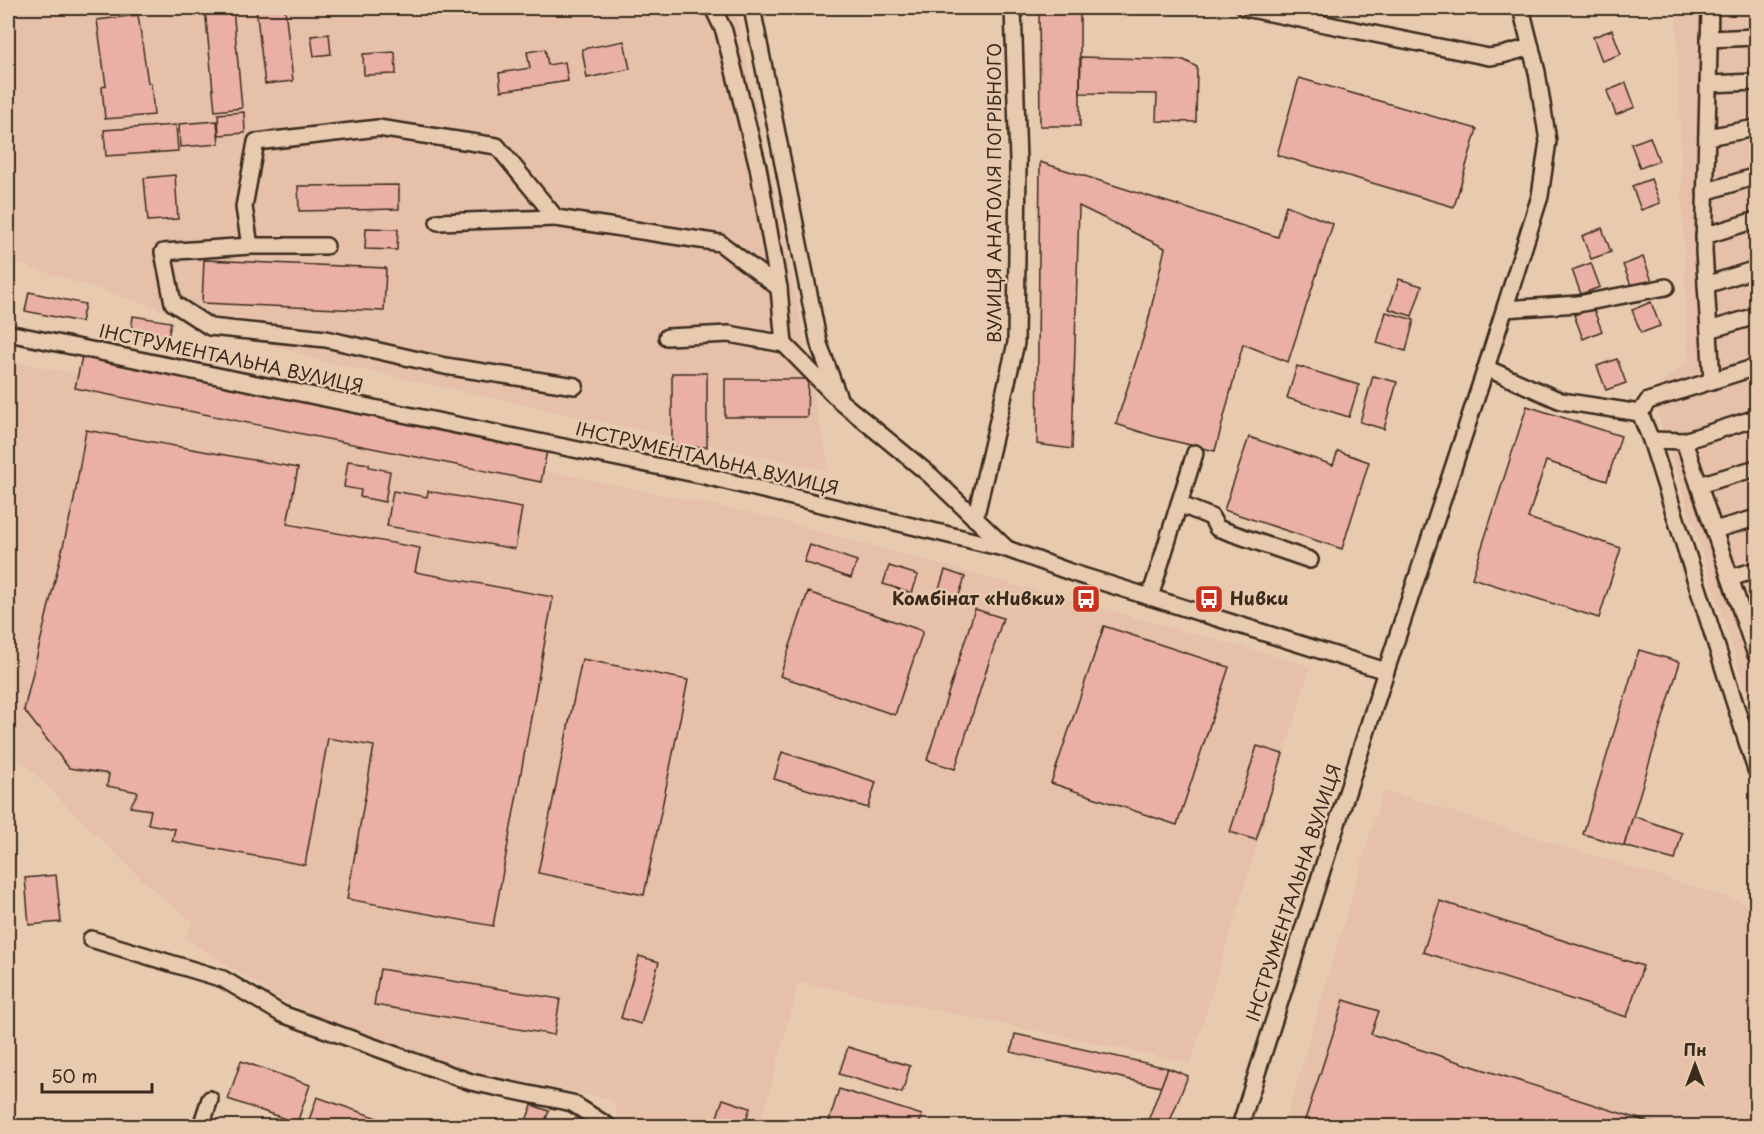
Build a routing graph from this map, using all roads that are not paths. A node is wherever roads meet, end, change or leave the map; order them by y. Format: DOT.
graph roads {
  1 [pos="713,8"];
  2 [pos="752,8"];
  3 [pos="1013,8"];
  4 [pos="1245,8"];
  5 [pos="1521,8"];
  6 [pos="1710,8"];
  7 [pos="1756,37"];
  8 [pos="1709,39"];
  9 [pos="1531,47"];
  10 [pos="1756,82"];
  11 [pos="1708,84"];
  12 [pos="1756,129"];
  13 [pos="1707,137"];
  14 [pos="1756,176"];
  15 [pos="1705,192"];
  16 [pos="556,218"];
  17 [pos="1756,220"];
  18 [pos="438,222"];
  19 [pos="1704,236"];
  20 [pos="250,246"];
  21 [pos="326,246"];
  22 [pos="1756,269"];
  23 [pos="1706,285"];
  24 [pos="1666,287"];
  25 [pos="779,288"];
  26 [pos="1505,309"];
  27 [pos="1756,316"];
  28 [pos="1709,330"];
  29 [pos="8,333"];
  30 [pos="667,337"];
  31 [pos="784,344"];
  32 [pos="1756,367"];
  33 [pos="1486,368"];
  34 [pos="1712,381"];
  35 [pos="575,386"];
  36 [pos="840,401"];
  37 [pos="1640,413"];
  38 [pos="1756,418"];
  39 [pos="1651,440"];
  40 [pos="1684,441"];
  41 [pos="1195,453"];
  42 [pos="1756,468"];
  43 [pos="1699,485"];
  44 [pos="1179,504"];
  45 [pos="1756,518"];
  46 [pos="975,519"];
  47 [pos="1714,530"];
  48 [pos="1007,549"];
  49 [pos="1310,560"];
  50 [pos="1756,570"];
  51 [pos="1730,578"];
  52 [pos="1150,597"];
  53 [pos="1752,625"];
  54 [pos="1756,655"];
  55 [pos="1386,671"];
  56 [pos="1756,770"];
  57 [pos="90,939"];
  58 [pos="210,1099"];
  59 [pos="201,1126"];
  60 [pos="608,1126"];
  61 [pos="1240,1126"];
  1 -- 25 [label="street"];
  2 -- 36 [label="street"];
  3 -- 46 [label="street, ВУЛИЦЯ АНАТОЛІЯ ПОГРІБНОГО"];
  4 -- 9 [label="street"];
  5 -- 9 [label="street, ІНСТРУМЕНТАЛЬНА ВУЛИЦЯ"];
  6 -- 8 [label="street"];
  7 -- 8 [label="street"];
  8 -- 11 [label="street"];
  9 -- 26 [label="street, ІНСТРУМЕНТАЛЬНА ВУЛИЦЯ"];
  10 -- 11 [label="street"];
  11 -- 13 [label="street"];
  12 -- 13 [label="street"];
  13 -- 15 [label="street"];
  14 -- 15 [label="street"];
  15 -- 19 [label="street"];
  16 -- 18 [label="street"];
  16 -- 20 [label="street"];
  16 -- 25 [label="street"];
  17 -- 19 [label="street"];
  19 -- 23 [label="street"];
  20 -- 21 [label="street"];
  20 -- 35 [label="street"];
  22 -- 23 [label="street"];
  23 -- 28 [label="street"];
  24 -- 26 [label="street"];
  25 -- 31 [label="street"];
  26 -- 33 [label="street, ІНСТРУМЕНТАЛЬНА ВУЛИЦЯ"];
  27 -- 28 [label="street"];
  28 -- 34 [label="street"];
  29 -- 48 [label="street, ІНСТРУМЕНТАЛЬНА ВУЛИЦЯ"];
  30 -- 31 [label="street"];
  31 -- 36 [label="street"];
  32 -- 34 [label="street"];
  33 -- 37 [label="street"];
  33 -- 55 [label="street, ІНСТРУМЕНТАЛЬНА ВУЛИЦЯ"];
  34 -- 37 [label="street"];
  36 -- 46 [label="street"];
  37 -- 39 [label="street"];
  38 -- 40 [label="street"];
  39 -- 40 [label="street"];
  39 -- 56 [label="street"];
  40 -- 43 [label="street"];
  41 -- 44 [label="street"];
  42 -- 43 [label="street"];
  43 -- 47 [label="street"];
  44 -- 49 [label="street"];
  44 -- 52 [label="street"];
  45 -- 47 [label="street"];
  46 -- 48 [label="street"];
  47 -- 51 [label="street"];
  48 -- 52 [label="street, ІНСТРУМЕНТАЛЬНА ВУЛИЦЯ"];
  50 -- 51 [label="street"];
  51 -- 53 [label="street"];
  52 -- 55 [label="street, ІНСТРУМЕНТАЛЬНА ВУЛИЦЯ"];
  53 -- 54 [label="street"];
  55 -- 61 [label="street, ІНСТРУМЕНТАЛЬНА ВУЛИЦЯ"];
  57 -- 60 [label="street"];
  58 -- 59 [label="street"];
}
